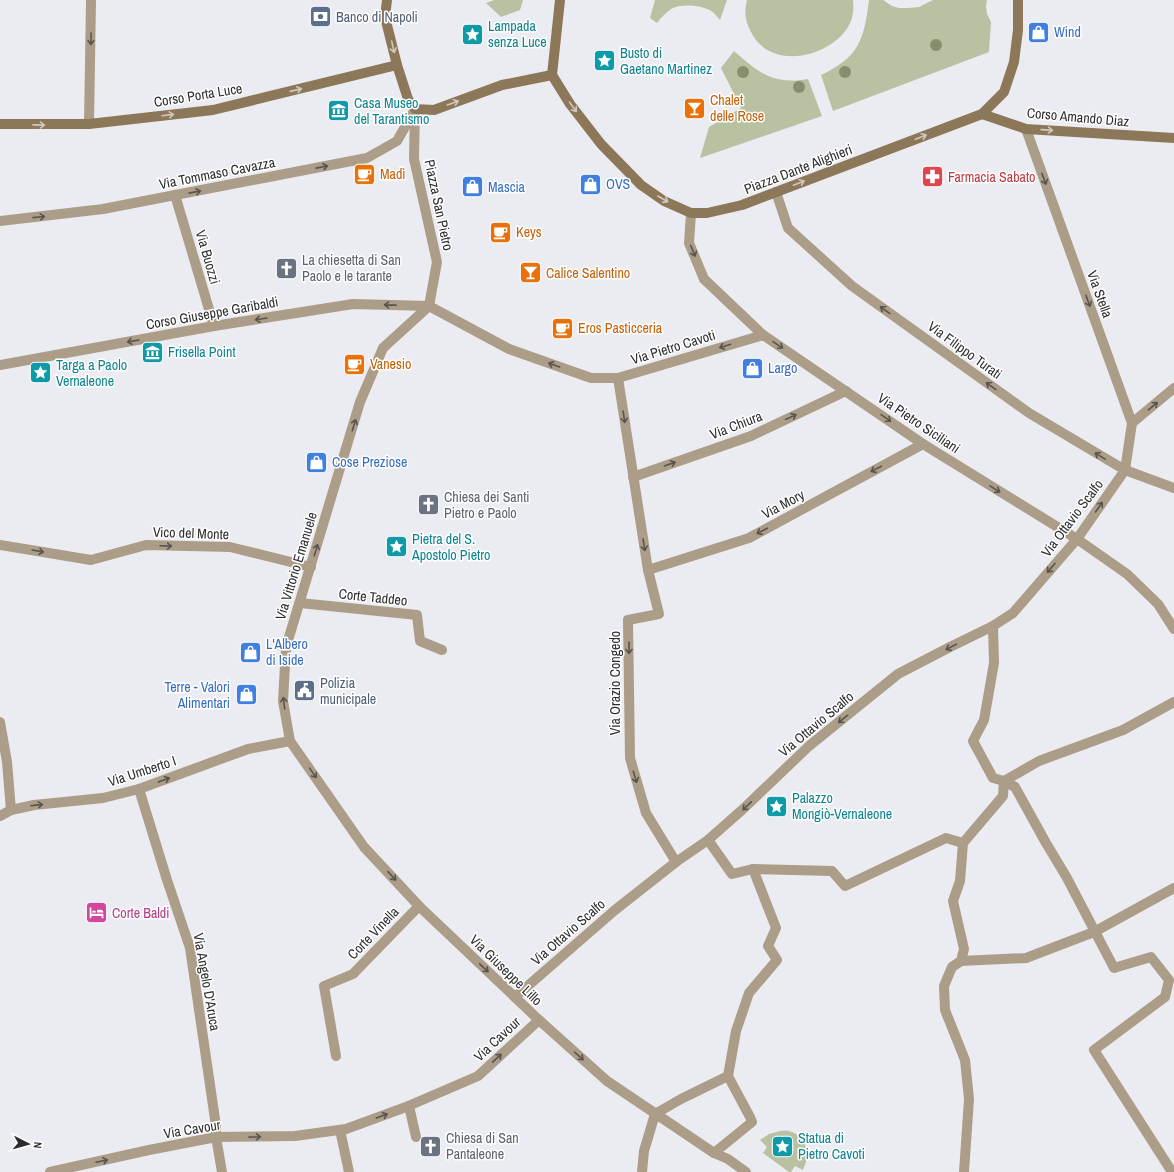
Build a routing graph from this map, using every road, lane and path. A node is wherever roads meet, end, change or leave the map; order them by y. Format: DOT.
graph roads {
  1 [pos="92,0"];
  2 [pos="387,0"];
  3 [pos="560,0"];
  4 [pos="1018,0"];
  5 [pos="397,66"];
  6 [pos="552,74"];
  7 [pos="415,109"];
  8 [pos="982,114"];
  9 [pos="0,124"];
  10 [pos="89,124"];
  11 [pos="1026,129"];
  12 [pos="1174,138"];
  13 [pos="776,192"];
  14 [pos="175,195"];
  15 [pos="691,213"];
  16 [pos="0,221"];
  17 [pos="429,306"];
  18 [pos="214,326"];
  19 [pos="763,335"];
  20 [pos="0,365"];
  21 [pos="618,378"];
  22 [pos="1174,388"];
  23 [pos="846,391"];
  24 [pos="1132,423"];
  25 [pos="923,444"];
  26 [pos="1125,470"];
  27 [pos="633,476"];
  28 [pos="1174,488"];
  29 [pos="1077,539"];
  30 [pos="0,545"];
  31 [pos="311,566"];
  32 [pos="648,570"];
  33 [pos="300,603"];
  34 [pos="993,626"];
  35 [pos="1174,629"];
  36 [pos="442,650"];
  37 [pos="1174,702"];
  38 [pos="0,722"];
  39 [pos="290,741"];
  40 [pos="1004,781"];
  41 [pos="139,789"];
  42 [pos="11,810"];
  43 [pos="0,816"];
  44 [pos="708,840"];
  45 [pos="963,843"];
  46 [pos="676,862"];
  47 [pos="753,869"];
  48 [pos="1174,888"];
  49 [pos="419,906"];
  50 [pos="1094,932"];
  51 [pos="961,961"];
  52 [pos="515,997"];
  53 [pos="538,1020"];
  54 [pos="336,1056"];
  55 [pos="728,1076"];
  56 [pos="409,1106"];
  57 [pos="655,1114"];
  58 [pos="340,1130"];
  59 [pos="216,1137"];
  60 [pos="416,1137"];
  61 [pos="714,1153"];
  62 [pos="50,1172"];
  63 [pos="222,1172"];
  64 [pos="349,1172"];
  65 [pos="642,1172"];
  66 [pos="746,1172"];
  67 [pos="964,1172"];
  68 [pos="1172,1172"];
  1 -- 10 [label="street, one-way"];
  2 -- 5 [label="main road, one-way"];
  3 -- 6 [label="main road"];
  4 -- 8 [label="main road, Piazza Dante Alighieri"];
  5 -- 7 [label="main road"];
  10 -- 5 [label="main road, Corso Porta Luce, one-way"];
  7 -- 6 [label="main road, one-way"];
  6 -- 15 [label="main road, Piazza Dante Alighieri, one-way"];
  14 -- 7 [label="street, Via Tommaso Cavazza, one-way"];
  7 -- 17 [label="street, Piazza San Pietro"];
  8 -- 11 [label="main road, Corso Amando Diaz"];
  13 -- 8 [label="main road, Piazza Dante Alighieri, one-way"];
  9 -- 10 [label="main road, Corso Porta Luce, one-way"];
  11 -- 12 [label="main road, Corso Amando Diaz, one-way"];
  11 -- 24 [label="street, Via Stella, one-way"];
  13 -- 15 [label="main road, Piazza Dante Alighieri"];
  26 -- 13 [label="street, Via Filippo Turati, one-way"];
  16 -- 14 [label="street, Via Tommaso Cavazza, one-way"];
  14 -- 18 [label="street, Via Buozzi"];
  15 -- 19 [label="street, Via Pietro Siciliani, one-way"];
  17 -- 18 [label="street, Corso Giuseppe Garibaldi, one-way"];
  21 -- 17 [label="street, Via Pietro Cavoti, one-way"];
  31 -- 17 [label="street, Via Vittorio Emanuele, one-way"];
  18 -- 20 [label="street, Corso Giuseppe Garibaldi, one-way"];
  19 -- 21 [label="street, Via Pietro Cavoti, one-way"];
  19 -- 23 [label="street, Via Pietro Siciliani, one-way"];
  21 -- 27 [label="street, Via Orazio Congedo, one-way"];
  24 -- 22 [label="street, one-way"];
  23 -- 25 [label="street, Via Pietro Siciliani, one-way"];
  27 -- 23 [label="street, Via Chiura, one-way"];
  24 -- 26 [label="street, Via Stella"];
  25 -- 29 [label="street, Via Pietro Siciliani, one-way"];
  25 -- 32 [label="street, Via Mory, one-way"];
  26 -- 28 [label="street, Via Filippo Turati"];
  29 -- 26 [label="street, Via Ottavio Scalfo, one-way"];
  27 -- 32 [label="street, Via Orazio Congedo, one-way"];
  29 -- 34 [label="street, Via Ottavio Scalfo, one-way"];
  29 -- 35 [label="street, Via Pietro Siciliani"];
  30 -- 31 [label="street, Vico del Monte, one-way"];
  31 -- 33 [label="street, Via Vittorio Emanuele"];
  32 -- 46 [label="street, Via Orazio Congedo, one-way"];
  33 -- 36 [label="street, Corte Taddeo"];
  39 -- 33 [label="street, Via Vittorio Emanuele, one-way"];
  34 -- 40 [label="street"];
  34 -- 44 [label="street, Via Ottavio Scalfo, one-way"];
  37 -- 40 [label="street"];
  38 -- 42 [label="street"];
  41 -- 39 [label="street, Via Umberto I, one-way"];
  39 -- 49 [label="street, Via Giuseppe Lillo, one-way"];
  40 -- 45 [label="street"];
  40 -- 50 [label="street"];
  42 -- 41 [label="street, Via Umberto I, one-way"];
  41 -- 59 [label="street, Via Angelo D'Aruca"];
  42 -- 43 [label="street, Via Umberto I"];
  44 -- 46 [label="street, Via Ottavio Scalfo"];
  44 -- 47 [label="street"];
  45 -- 47 [label="street"];
  45 -- 51 [label="street"];
  46 -- 52 [label="street, Via Ottavio Scalfo"];
  47 -- 55 [label="street"];
  48 -- 50 [label="street"];
  49 -- 52 [label="street, Via Giuseppe Lillo, one-way"];
  49 -- 54 [label="street, Corte Vinella"];
  50 -- 51 [label="street"];
  50 -- 68 [label="street"];
  51 -- 67 [label="street"];
  52 -- 53 [label="street, Via Giuseppe Lillo"];
  56 -- 53 [label="street, Via Cavour, one-way"];
  53 -- 57 [label="street, Via Giuseppe Lillo, one-way"];
  55 -- 57 [label="street"];
  55 -- 61 [label="street"];
  58 -- 56 [label="street, Via Cavour, one-way"];
  56 -- 60 [label="street"];
  57 -- 61 [label="street, Via Giuseppe Lillo"];
  57 -- 65 [label="street"];
  59 -- 58 [label="street, Via Cavour, one-way"];
  58 -- 64 [label="street"];
  62 -- 59 [label="street, Via Cavour, one-way"];
  59 -- 63 [label="street, Via Angelo D'Aruca"];
  61 -- 66 [label="street, Via Giuseppe Lillo"];
}
